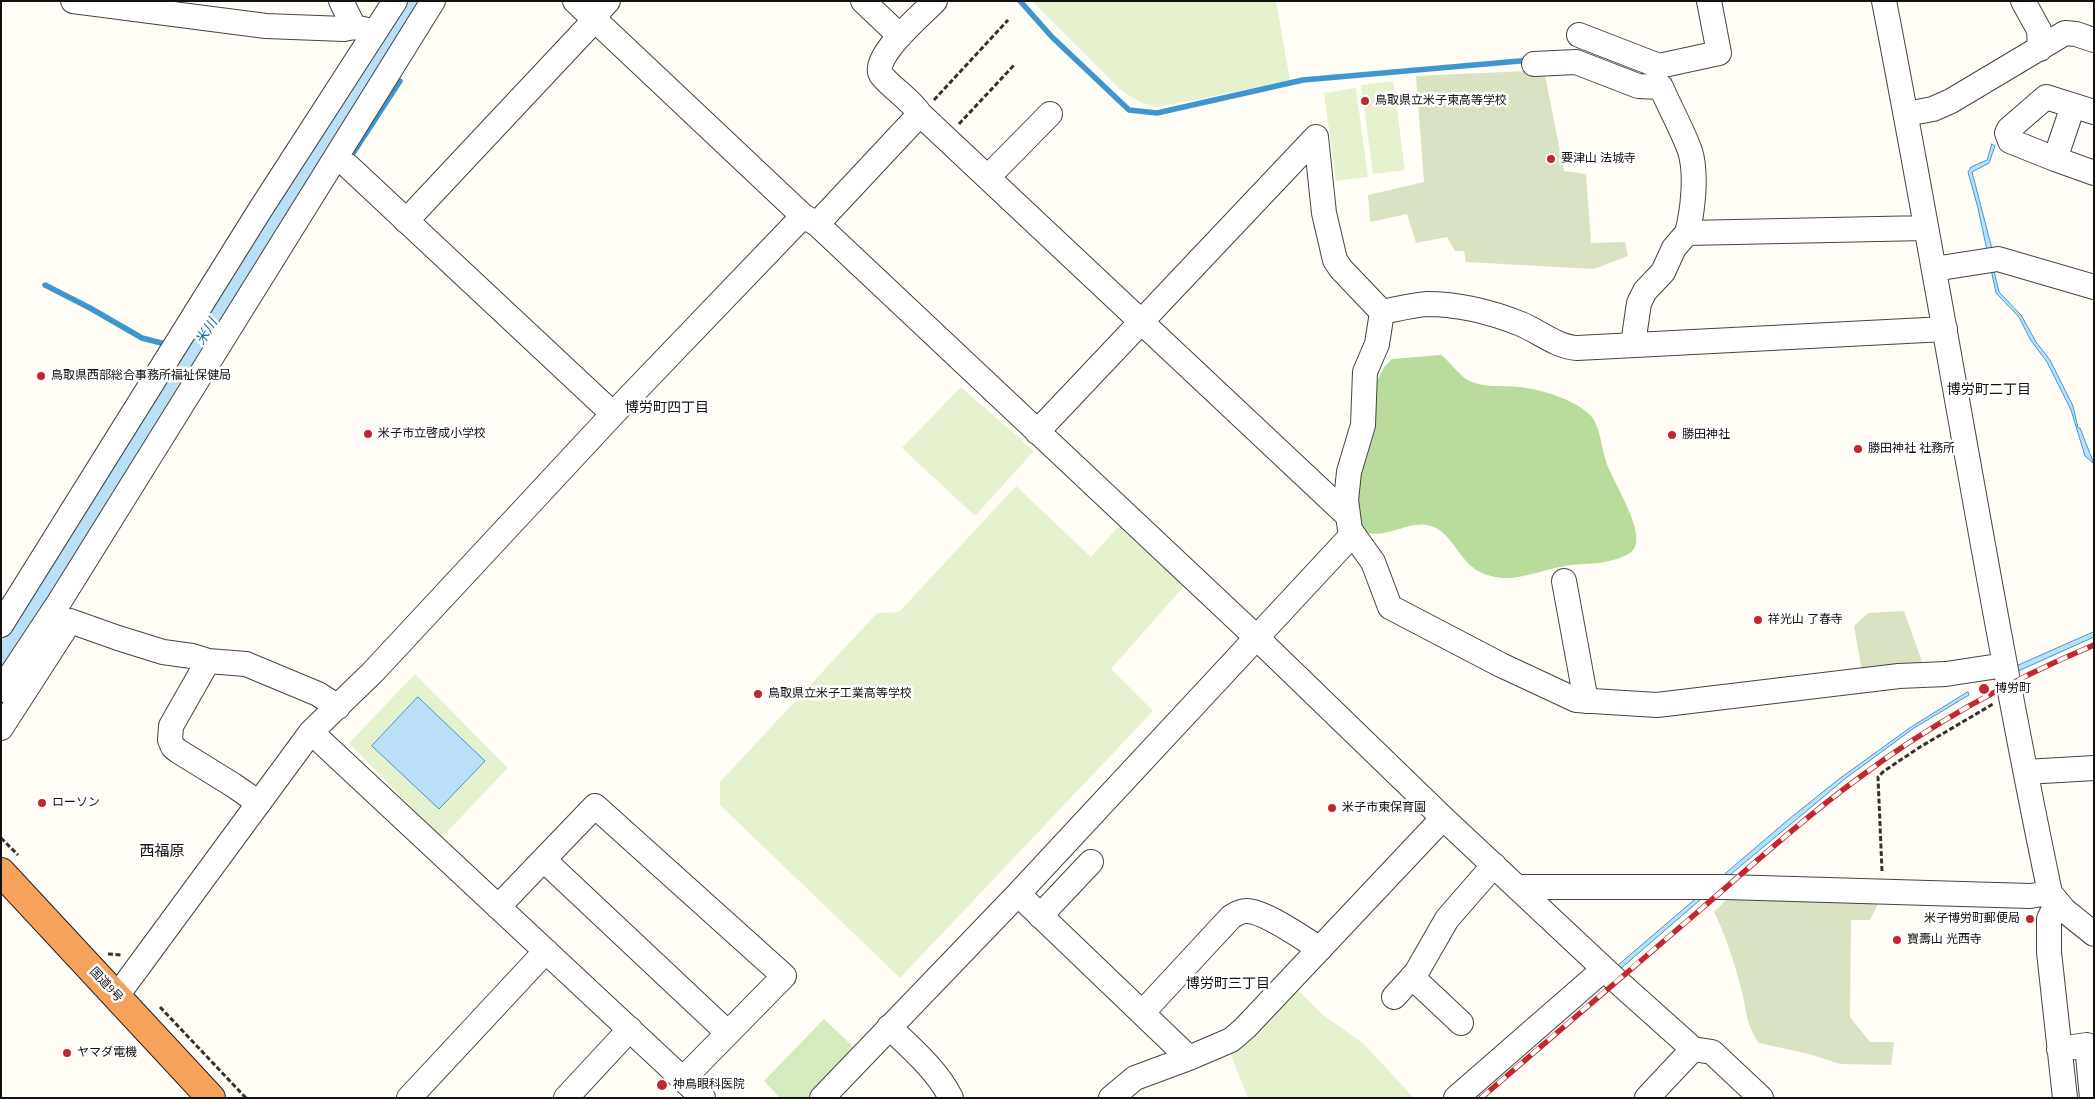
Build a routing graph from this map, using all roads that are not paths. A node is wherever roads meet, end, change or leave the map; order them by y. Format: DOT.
graph roads {
  1 [pos="73,1"];
  2 [pos="341,1"];
  3 [pos="395,1"];
  4 [pos="433,1"];
  5 [pos="575,1"];
  6 [pos="863,1"];
  7 [pos="936,1"];
  8 [pos="1709,1"];
  9 [pos="1884,1"];
  10 [pos="2023,1"];
  11 [pos="601,10"];
  12 [pos="354,27"];
  13 [pos="376,31"];
  14 [pos="1579,35"];
  15 [pos="900,36"];
  16 [pos="2094,40"];
  17 [pos="2040,49"];
  18 [pos="1534,64"];
  19 [pos="2083,109"];
  20 [pos="920,114"];
  21 [pos="1050,114"];
  22 [pos="1906,114"];
  23 [pos="2055,159"];
  24 [pos="348,166"];
  25 [pos="2094,173"];
  26 [pos="988,177"];
  27 [pos="810,220"];
  28 [pos="406,221"];
  29 [pos="1926,228"];
  30 [pos="1687,233"];
  31 [pos="1934,269"];
  32 [pos="2094,286"];
  33 [pos="1382,312"];
  34 [pos="1141,321"];
  35 [pos="1945,329"];
  36 [pos="1632,344"];
  37 [pos="613,414"];
  38 [pos="1037,432"];
  39 [pos="1350,525"];
  40 [pos="1564,581"];
  41 [pos="1,625"];
  42 [pos="1256,637"];
  43 [pos="208,661"];
  44 [pos="2006,671"];
  45 [pos="3,688"];
  46 [pos="1586,701"];
  47 [pos="338,707"];
  48 [pos="1,728"];
  49 [pos="311,732"];
  50 [pos="2094,768"];
  51 [pos="2026,772"];
  52 [pos="259,803"];
  53 [pos="1443,818"];
  54 [pos="544,860"];
  55 [pos="1091,862"];
  56 [pos="10,864"];
  57 [pos="1494,865"];
  58 [pos="1518,887"];
  59 [pos="1018,894"];
  60 [pos="2054,898"];
  61 [pos="498,907"];
  62 [pos="1040,916"];
  63 [pos="2094,934"];
  64 [pos="1320,949"];
  65 [pos="546,951"];
  66 [pos="1576,956"];
  67 [pos="1601,972"];
  68 [pos="1412,977"];
  69 [pos="116,997"];
  70 [pos="1394,997"];
  71 [pos="1142,1013"];
  72 [pos="1461,1023"];
  73 [pos="889,1027"];
  74 [pos="630,1029"];
  75 [pos="728,1033"];
  76 [pos="2059,1049"];
  77 [pos="1703,1050"];
  78 [pos="1189,1058"];
  79 [pos="683,1079"];
  80 [pos="210,1098"];
  81 [pos="409,1098"];
  82 [pos="566,1098"];
  83 [pos="703,1098"];
  84 [pos="822,1098"];
  85 [pos="951,1098"];
  86 [pos="1111,1098"];
  87 [pos="1456,1098"];
  88 [pos="1648,1098"];
  89 [pos="1761,1098"];
  90 [pos="2065,1098"];
  91 [pos="2092,1098"];
  1 -- 12 [label="street"];
  2 -- 12 [label="street"];
  3 -- 13 [label="street"];
  4 -- 45 [label="street"];
  5 -- 11 [label="street"];
  6 -- 15 [label="street"];
  7 -- 15 [label="street"];
  8 -- 14 [label="street"];
  9 -- 22 [label="street"];
  10 -- 17 [label="street"];
  11 -- 27 [label="street"];
  11 -- 28 [label="street"];
  12 -- 13 [label="street"];
  13 -- 41 [label="street"];
  15 -- 20 [label="street"];
  16 -- 17 [label="street"];
  17 -- 22 [label="street"];
  18 -- 30 [label="street"];
  19 -- 23 [label="street"];
  19 -- 23 [label="street"];
  20 -- 26 [label="street"];
  20 -- 27 [label="street"];
  21 -- 26 [label="street"];
  22 -- 29 [label="street"];
  23 -- 25 [label="street"];
  24 -- 28 [label="street"];
  26 -- 34 [label="street"];
  27 -- 37 [label="street"];
  27 -- 38 [label="street"];
  28 -- 37 [label="street"];
  29 -- 30 [label="street"];
  29 -- 31 [label="street"];
  30 -- 36 [label="street"];
  31 -- 32 [label="street"];
  31 -- 35 [label="street"];
  33 -- 34 [label="street"];
  33 -- 36 [label="street"];
  33 -- 39 [label="street"];
  34 -- 38 [label="street"];
  34 -- 39 [label="street"];
  35 -- 36 [label="street"];
  35 -- 44 [label="street"];
  37 -- 47 [label="street"];
  38 -- 42 [label="street"];
  39 -- 42 [label="street"];
  39 -- 46 [label="street"];
  40 -- 46 [label="street"];
  42 -- 53 [label="street"];
  42 -- 59 [label="street"];
  43 -- 47 [label="street"];
  43 -- 48 [label="street"];
  43 -- 52 [label="street"];
  44 -- 46 [label="street"];
  44 -- 51 [label="street"];
  47 -- 49 [label="street"];
  49 -- 52 [label="street"];
  49 -- 61 [label="street"];
  50 -- 51 [label="street"];
  51 -- 60 [label="street"];
  52 -- 69 [label="street"];
  53 -- 57 [label="street"];
  53 -- 64 [label="street"];
  54 -- 61 [label="street"];
  54 -- 75 [label="street"];
  54 -- 75 [label="street"];
  55 -- 62 [label="street"];
  56 -- 69 [label="highway, 国道9号"];
  57 -- 58 [label="street"];
  57 -- 68 [label="street"];
  58 -- 60 [label="street"];
  58 -- 67 [label="street"];
  59 -- 62 [label="street"];
  59 -- 73 [label="street"];
  60 -- 63 [label="street"];
  60 -- 76 [label="street"];
  61 -- 65 [label="street"];
  62 -- 71 [label="street"];
  64 -- 71 [label="street"];
  64 -- 78 [label="street"];
  65 -- 74 [label="street"];
  65 -- 81 [label="street"];
  66 -- 67 [label="street"];
  67 -- 77 [label="street"];
  67 -- 87 [label="street"];
  68 -- 70 [label="street"];
  68 -- 72 [label="street"];
  69 -- 80 [label="highway, 国道9号"];
  71 -- 78 [label="street"];
  73 -- 84 [label="street"];
  73 -- 85 [label="street"];
  74 -- 79 [label="street"];
  74 -- 82 [label="street"];
  75 -- 79 [label="street"];
  76 -- 90 [label="street"];
  76 -- 91 [label="street"];
  77 -- 88 [label="street"];
  77 -- 89 [label="street"];
  78 -- 86 [label="street"];
  79 -- 83 [label="street"];
}
